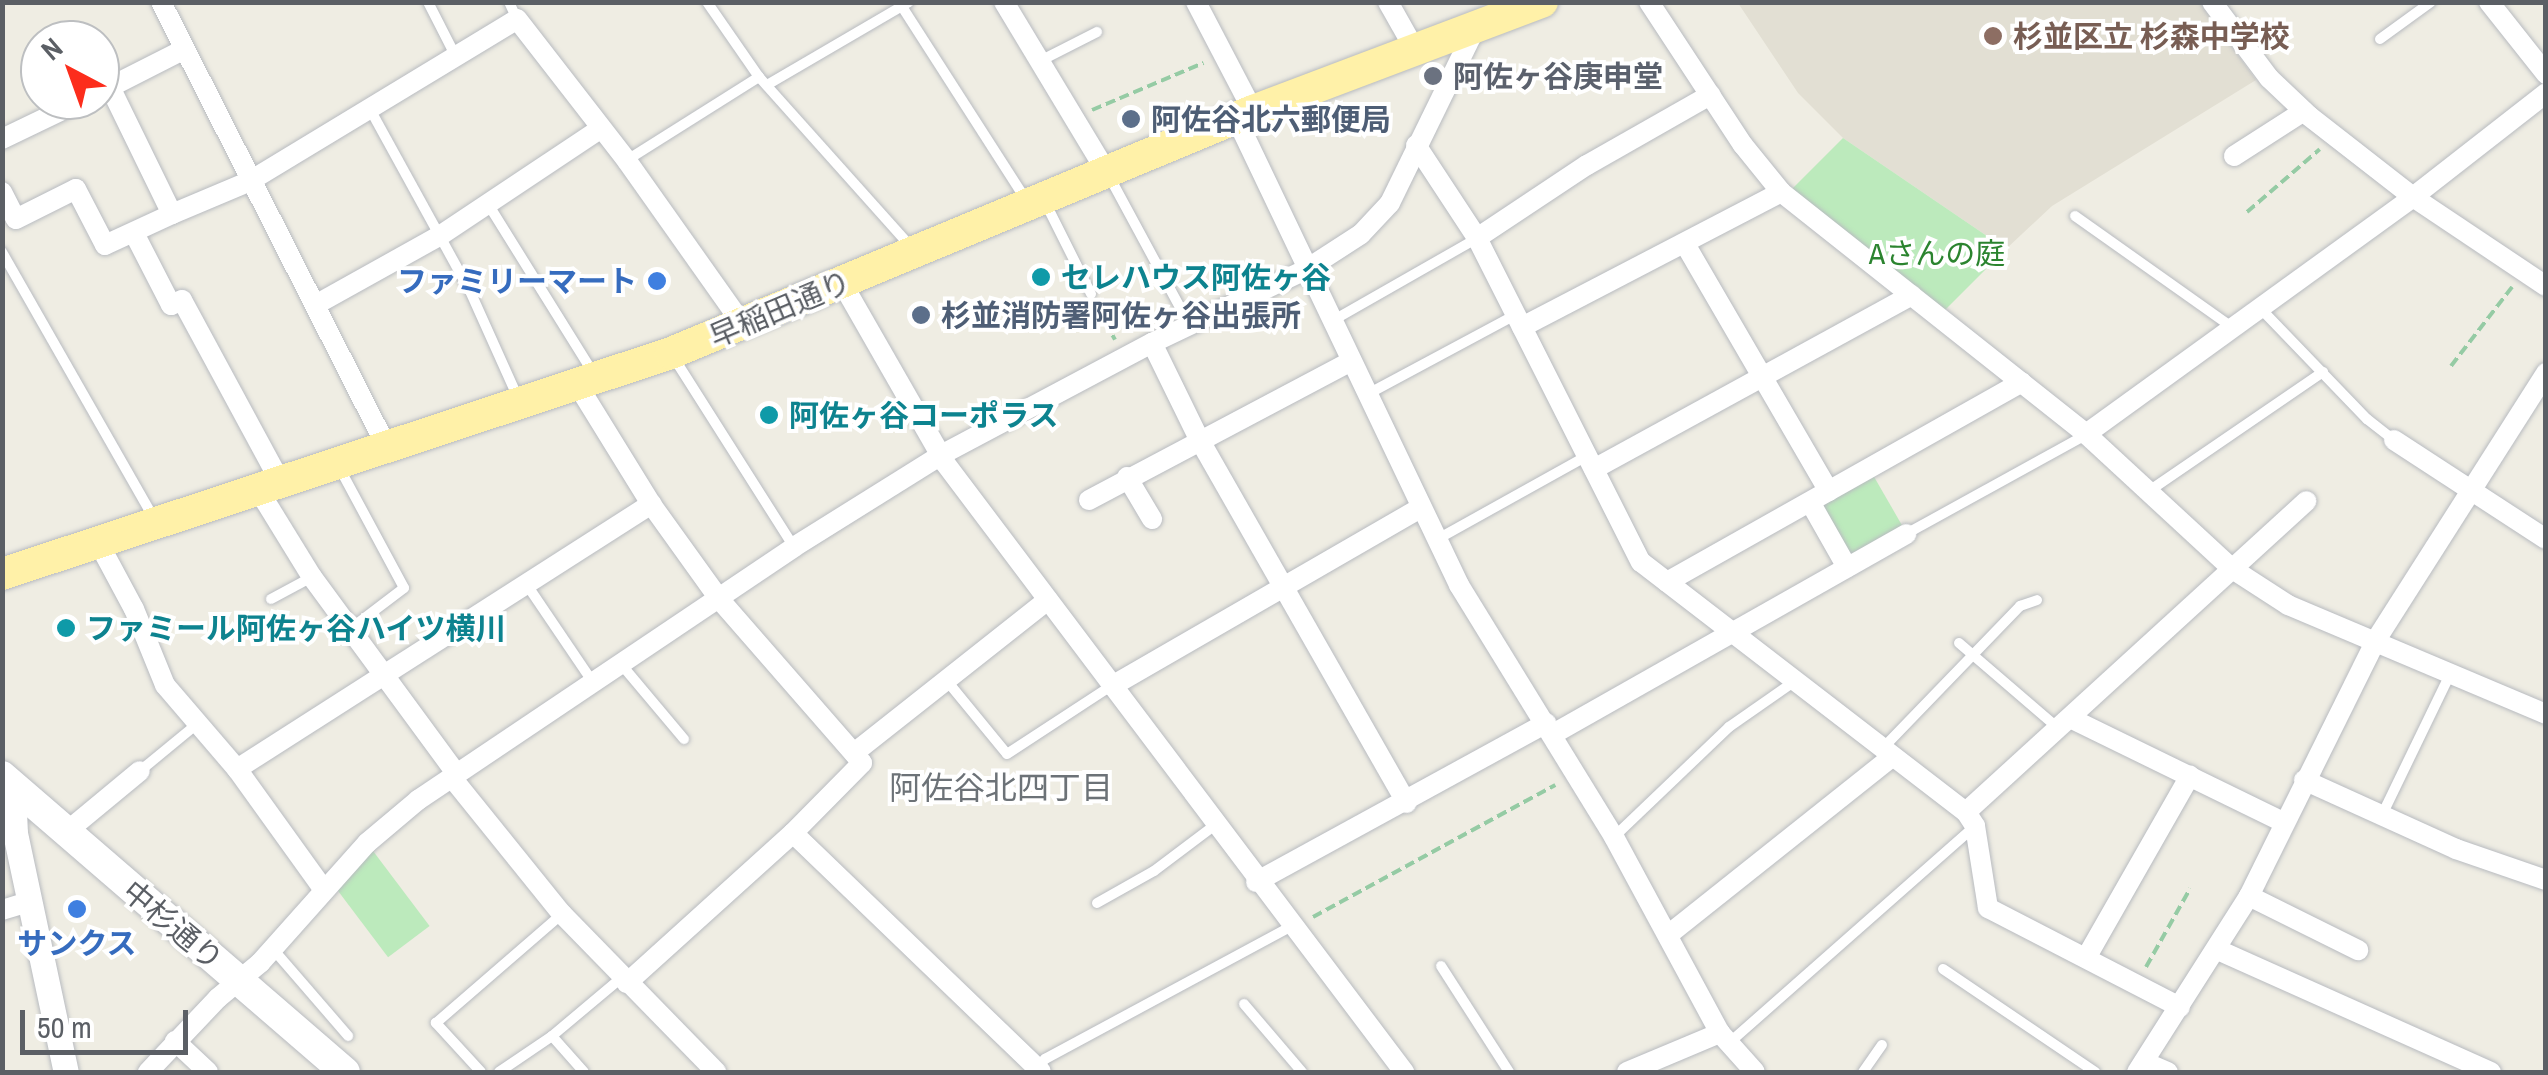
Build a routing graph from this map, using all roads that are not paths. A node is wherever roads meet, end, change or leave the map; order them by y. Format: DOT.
graph roads {
  1 [pos="161,2"];
  2 [pos="428,2"];
  3 [pos="707,2"];
  4 [pos="1004,2"];
  5 [pos="1196,2"];
  6 [pos="1388,2"];
  7 [pos="1542,2"];
  8 [pos="1649,2"];
  9 [pos="2212,2"];
  10 [pos="2431,2"];
  11 [pos="2489,2"];
  12 [pos="903,4"];
  13 [pos="513,11"];
  14 [pos="1476,27"];
  15 [pos="1097,32"];
  16 [pos="2380,38"];
  17 [pos="1414,48"];
  18 [pos="184,50"];
  19 [pos="455,55"];
  20 [pos="1040,62"];
  21 [pos="2546,74"];
  22 [pos="763,81"];
  23 [pos="120,82"];
  24 [pos="2546,93"];
  25 [pos="1710,95"];
  26 [pos="371,111"];
  27 [pos="2304,111"];
  28 [pos="1244,114"];
  29 [pos="120,118"];
  30 [pos="39,120"];
  31 [pos="600,129"];
  32 [pos="2,138"];
  33 [pos="1416,145"];
  34 [pos="2234,156"];
  35 [pos="626,161"];
  36 [pos="1107,174"];
  37 [pos="250,181"];
  38 [pos="2,192"];
  39 [pos="1780,192"];
  40 [pos="2412,197"];
  41 [pos="1037,202"];
  42 [pos="488,204"];
  43 [pos="172,214"];
  44 [pos="2075,216"];
  45 [pos="9,223"];
  46 [pos="134,233"];
  47 [pos="440,235"];
  48 [pos="1477,238"];
  49 [pos="1685,244"];
  50 [pos="2,252"];
  51 [pos="915,252"];
  52 [pos="1307,269"];
  53 [pos="842,283"];
  54 [pos="2546,286"];
  55 [pos="1090,294"];
  56 [pos="1912,295"];
  57 [pos="317,304"];
  58 [pos="2261,309"];
  59 [pos="1332,321"];
  60 [pos="1518,321"];
  61 [pos="1189,324"];
  62 [pos="742,325"];
  63 [pos="2233,328"];
  64 [pos="1152,343"];
  65 [pos="671,354"];
  66 [pos="1350,361"];
  67 [pos="2323,372"];
  68 [pos="2546,373"];
  69 [pos="1761,374"];
  70 [pos="587,381"];
  71 [pos="2022,382"];
  72 [pos="1366,396"];
  73 [pos="520,403"];
  74 [pos="2086,434"];
  75 [pos="1199,439"];
  76 [pos="2394,440"];
  77 [pos="387,448"];
  78 [pos="941,454"];
  79 [pos="1590,463"];
  80 [pos="338,465"];
  81 [pos="1126,477"];
  82 [pos="270,487"];
  83 [pos="2471,490"];
  84 [pos="2149,491"];
  85 [pos="1820,496"];
  86 [pos="1089,500"];
  87 [pos="2306,501"];
  88 [pos="651,504"];
  89 [pos="1420,508"];
  90 [pos="1152,520"];
  91 [pos="157,523"];
  92 [pos="1906,534"];
  93 [pos="1436,540"];
  94 [pos="2546,540"];
  95 [pos="98,542"];
  96 [pos="794,547"];
  97 [pos="1848,567"];
  98 [pos="4,568"];
  99 [pos="2231,568"];
  100 [pos="312,577"];
  101 [pos="524,581"];
  102 [pos="1667,582"];
  103 [pos="1282,586"];
  104 [pos="271,599"];
  105 [pos="720,600"];
  106 [pos="1048,600"];
  107 [pos="2037,600"];
  108 [pos="350,630"];
  109 [pos="1732,632"];
  110 [pos="2376,640"];
  111 [pos="1958,643"];
  112 [pos="1972,654"];
  113 [pos="621,664"];
  114 [pos="2451,672"];
  115 [pos="380,674"];
  116 [pos="592,681"];
  117 [pos="948,681"];
  118 [pos="1795,681"];
  119 [pos="1112,686"];
  120 [pos="2546,714"];
  121 [pos="198,723"];
  122 [pos="2066,724"];
  123 [pos="1550,729"];
  124 [pos="684,739"];
  125 [pos="854,753"];
  126 [pos="1887,753"];
  127 [pos="237,770"];
  128 [pos="140,771"];
  129 [pos="2190,776"];
  130 [pos="453,779"];
  131 [pos="2304,780"];
  132 [pos="8,782"];
  133 [pos="1407,803"];
  134 [pos="2382,816"];
  135 [pos="1971,819"];
  136 [pos="2283,822"];
  137 [pos="1215,826"];
  138 [pos="65,832"];
  139 [pos="793,834"];
  140 [pos="1614,837"];
  141 [pos="2546,880"];
  142 [pos="1256,882"];
  143 [pos="324,890"];
  144 [pos="2248,896"];
  145 [pos="28,902"];
  146 [pos="1097,904"];
  147 [pos="2,910"];
  148 [pos="562,914"];
  149 [pos="1291,928"];
  150 [pos="1668,934"];
  151 [pos="273,948"];
  152 [pos="2218,950"];
  153 [pos="2358,950"];
  154 [pos="2086,958"];
  155 [pos="1441,966"];
  156 [pos="1943,969"];
  157 [pos="237,979"];
  158 [pos="624,981"];
  159 [pos="1244,1004"];
  160 [pos="2180,1007"];
  161 [pos="348,1036"];
  162 [pos="552,1036"];
  163 [pos="1725,1038"];
  164 [pos="175,1041"];
  165 [pos="1882,1046"];
  166 [pos="2140,1067"];
  167 [pos="1036,1071"];
  168 [pos="66,1072"];
  169 [pos="148,1072"];
  170 [pos="208,1072"];
  171 [pos="345,1072"];
  172 [pos="481,1072"];
  173 [pos="499,1072"];
  174 [pos="584,1072"];
  175 [pos="716,1072"];
  176 [pos="1302,1072"];
  177 [pos="1404,1072"];
  178 [pos="1510,1072"];
  179 [pos="1627,1072"];
  180 [pos="1755,1072"];
  181 [pos="1863,1072"];
  182 [pos="2095,1072"];
  183 [pos="2168,1072"];
  184 [pos="2491,1072"];
  1 -- 18 [label="street"];
  2 -- 19 [label="lane"];
  3 -- 22 [label="lane"];
  4 -- 20 [label="street"];
  5 -- 28 [label="street"];
  6 -- 17 [label="street"];
  7 -- 14 [label="main road, 早稲田通り"];
  8 -- 25 [label="street"];
  9 -- 27 [label="street"];
  10 -- 16 [label="lane"];
  11 -- 21 [label="street"];
  12 -- 22 [label="lane"];
  12 -- 41 [label="lane"];
  13 -- 19 [label="street"];
  13 -- 31 [label="street"];
  14 -- 17 [label="main road, 早稲田通り"];
  14 -- 33 [label="street"];
  15 -- 20 [label="lane"];
  17 -- 28 [label="main road, 早稲田通り"];
  18 -- 23 [label="street"];
  18 -- 37 [label="street"];
  19 -- 26 [label="street"];
  20 -- 36 [label="street"];
  22 -- 35 [label="lane"];
  22 -- 51 [label="lane"];
  24 -- 40 [label="street"];
  25 -- 39 [label="street"];
  25 -- 48 [label="street"];
  26 -- 37 [label="street"];
  26 -- 47 [label="lane"];
  27 -- 34 [label="street"];
  27 -- 40 [label="street"];
  28 -- 36 [label="main road, 早稲田通り"];
  28 -- 52 [label="street"];
  29 -- 43 [label="street"];
  30 -- 32 [label="street"];
  31 -- 35 [label="street"];
  31 -- 42 [label="street"];
  33 -- 48 [label="street"];
  33 -- 52 [label="street"];
  35 -- 62 [label="street"];
  36 -- 41 [label="main road, 早稲田通り"];
  36 -- 61 [label="lane"];
  37 -- 43 [label="street"];
  37 -- 57 [label="street"];
  38 -- 45 [label="street"];
  39 -- 49 [label="street"];
  39 -- 56 [label="street"];
  40 -- 54 [label="street"];
  40 -- 58 [label="street"];
  41 -- 51 [label="main road, 早稲田通り"];
  41 -- 55 [label="lane"];
  42 -- 47 [label="street"];
  42 -- 70 [label="lane"];
  43 -- 46 [label="street"];
  44 -- 63 [label="lane"];
  45 -- 46 [label="street"];
  46 -- 82 [label="street"];
  47 -- 57 [label="street"];
  47 -- 73 [label="lane"];
  48 -- 59 [label="lane"];
  48 -- 60 [label="street"];
  49 -- 60 [label="street"];
  49 -- 69 [label="street"];
  50 -- 91 [label="lane"];
  51 -- 53 [label="main road, 早稲田通り"];
  52 -- 59 [label="street"];
  52 -- 61 [label="street"];
  53 -- 62 [label="main road, 早稲田通り"];
  53 -- 78 [label="street"];
  56 -- 69 [label="street"];
  56 -- 71 [label="street"];
  57 -- 77 [label="street"];
  58 -- 63 [label="street"];
  58 -- 67 [label="lane"];
  59 -- 66 [label="street"];
  60 -- 72 [label="lane"];
  60 -- 79 [label="street"];
  61 -- 64 [label="street"];
  62 -- 65 [label="main road, 早稲田通り"];
  63 -- 74 [label="street"];
  64 -- 75 [label="street"];
  64 -- 78 [label="street"];
  65 -- 70 [label="main road, 早稲田通り"];
  65 -- 96 [label="lane"];
  66 -- 72 [label="street"];
  66 -- 75 [label="street"];
  67 -- 76 [label="lane"];
  67 -- 84 [label="lane"];
  68 -- 83 [label="street"];
  69 -- 79 [label="street"];
  69 -- 85 [label="street"];
  70 -- 73 [label="main road, 早稲田通り"];
  70 -- 88 [label="street"];
  71 -- 74 [label="street"];
  71 -- 85 [label="street"];
  72 -- 89 [label="street"];
  73 -- 77 [label="main road, 早稲田通り"];
  74 -- 84 [label="street"];
  74 -- 92 [label="lane"];
  75 -- 81 [label="street"];
  75 -- 103 [label="street"];
  76 -- 83 [label="street"];
  77 -- 80 [label="main road, 早稲田通り"];
  78 -- 96 [label="street"];
  78 -- 106 [label="street"];
  79 -- 93 [label="lane"];
  79 -- 102 [label="street"];
  80 -- 82 [label="main road, 早稲田通り"];
  80 -- 108 [label="lane"];
  81 -- 86 [label="street"];
  81 -- 90 [label="street"];
  82 -- 91 [label="main road, 早稲田通り"];
  82 -- 100 [label="street"];
  83 -- 94 [label="street"];
  83 -- 110 [label="street"];
  84 -- 99 [label="street"];
  85 -- 97 [label="street"];
  85 -- 102 [label="street"];
  87 -- 99 [label="street"];
  88 -- 101 [label="street"];
  88 -- 105 [label="street"];
  89 -- 93 [label="street"];
  89 -- 103 [label="street"];
  91 -- 95 [label="main road, 早稲田通り"];
  92 -- 97 [label="street"];
  93 -- 123 [label="street"];
  95 -- 98 [label="main road, 早稲田通り"];
  95 -- 121 [label="street"];
  96 -- 105 [label="street"];
  97 -- 109 [label="street"];
  99 -- 110 [label="street"];
  99 -- 122 [label="street"];
  100 -- 104 [label="lane"];
  100 -- 108 [label="street"];
  101 -- 115 [label="street"];
  101 -- 116 [label="lane"];
  102 -- 109 [label="street"];
  103 -- 119 [label="street"];
  103 -- 133 [label="street"];
  105 -- 113 [label="street"];
  105 -- 125 [label="street"];
  106 -- 117 [label="street"];
  106 -- 119 [label="street"];
  107 -- 112 [label="lane"];
  108 -- 115 [label="street"];
  109 -- 118 [label="street"];
  109 -- 123 [label="street"];
  110 -- 114 [label="street"];
  110 -- 131 [label="street"];
  111 -- 112 [label="lane"];
  112 -- 122 [label="lane"];
  112 -- 126 [label="lane"];
  113 -- 116 [label="street"];
  113 -- 124 [label="lane"];
  114 -- 120 [label="street"];
  114 -- 134 [label="lane"];
  115 -- 127 [label="street"];
  115 -- 130 [label="street"];
  116 -- 130 [label="street"];
  117 -- 119 [label="lane"];
  117 -- 125 [label="street"];
  118 -- 126 [label="street"];
  118 -- 140 [label="lane"];
  119 -- 137 [label="street"];
  121 -- 127 [label="street"];
  121 -- 128 [label="lane"];
  122 -- 129 [label="street"];
  122 -- 135 [label="street"];
  123 -- 133 [label="street"];
  123 -- 140 [label="street"];
  125 -- 139 [label="street"];
  126 -- 135 [label="street"];
  126 -- 150 [label="street"];
  127 -- 143 [label="street"];
  128 -- 138 [label="street"];
  129 -- 136 [label="street"];
  129 -- 154 [label="street"];
  130 -- 143 [label="street"];
  130 -- 148 [label="street"];
  131 -- 134 [label="street"];
  131 -- 136 [label="street"];
  132 -- 138 [label="main road, 中杉通り"];
  132 -- 145 [label="street"];
  133 -- 142 [label="street"];
  134 -- 141 [label="street"];
  135 -- 154 [label="street"];
  135 -- 163 [label="lane"];
  136 -- 144 [label="street"];
  137 -- 142 [label="street"];
  137 -- 146 [label="lane"];
  138 -- 157 [label="main road, 中杉通り"];
  139 -- 158 [label="street"];
  139 -- 167 [label="street"];
  140 -- 150 [label="street"];
  142 -- 149 [label="street"];
  143 -- 151 [label="street"];
  144 -- 152 [label="street"];
  144 -- 153 [label="street"];
  145 -- 147 [label="street"];
  145 -- 168 [label="street"];
  148 -- 158 [label="street"];
  148 -- 172 [label="lane"];
  149 -- 167 [label="lane"];
  149 -- 177 [label="street"];
  150 -- 163 [label="street"];
  151 -- 157 [label="street"];
  151 -- 161 [label="lane"];
  152 -- 160 [label="street"];
  152 -- 184 [label="street"];
  154 -- 160 [label="street"];
  155 -- 178 [label="lane"];
  156 -- 182 [label="lane"];
  157 -- 164 [label="street"];
  157 -- 171 [label="main road, 中杉通り"];
  158 -- 162 [label="lane"];
  158 -- 175 [label="street"];
  159 -- 176 [label="lane"];
  160 -- 166 [label="street"];
  162 -- 173 [label="lane"];
  162 -- 174 [label="lane"];
  163 -- 179 [label="street"];
  163 -- 180 [label="street"];
  164 -- 169 [label="street"];
  164 -- 170 [label="street"];
  165 -- 181 [label="lane"];
  166 -- 183 [label="street"];
}
